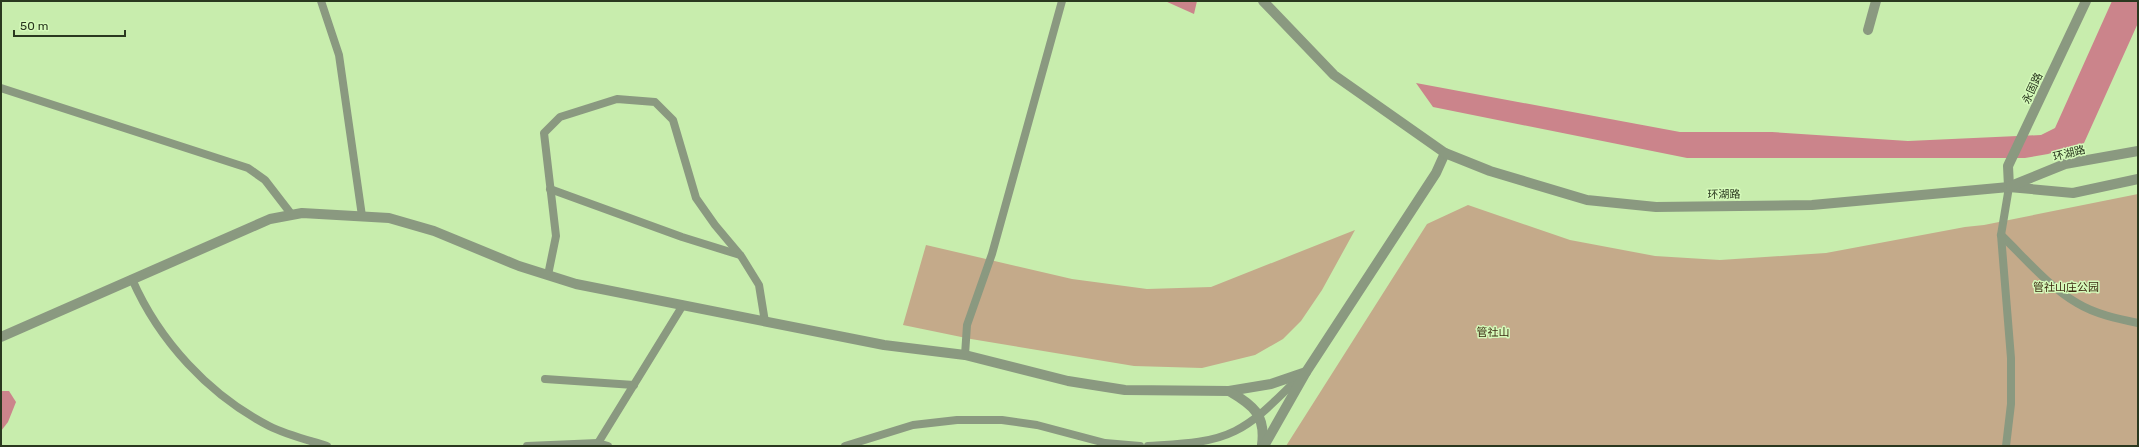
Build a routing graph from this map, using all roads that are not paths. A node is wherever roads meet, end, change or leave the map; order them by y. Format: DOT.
graph roads {
  1 [pos="321,1"];
  2 [pos="1062,1"];
  3 [pos="1263,1"];
  4 [pos="1876,1"];
  5 [pos="2086,1"];
  6 [pos="1868,30"];
  7 [pos="1,88"];
  8 [pos="2138,151"];
  9 [pos="1445,153"];
  10 [pos="2138,179"];
  11 [pos="2009,187"];
  12 [pos="550,189"];
  13 [pos="292,215"];
  14 [pos="362,216"];
  15 [pos="2001,235"];
  16 [pos="741,256"];
  17 [pos="548,275"];
  18 [pos="132,279"];
  19 [pos="683,305"];
  20 [pos="765,322"];
  21 [pos="2138,323"];
  22 [pos="1,336"];
  23 [pos="965,355"];
  24 [pos="1306,372"];
  25 [pos="545,379"];
  26 [pos="634,385"];
  27 [pos="1229,391"];
  28 [pos="1259,414"];
  29 [pos="598,443"];
  30 [pos="327,446"];
  31 [pos="526,446"];
  32 [pos="608,446"];
  33 [pos="845,446"];
  34 [pos="1140,446"];
  35 [pos="1148,446"];
  36 [pos="1263,446"];
  37 [pos="2006,446"];
  1 -- 14 [label="lane"];
  2 -- 23 [label="lane"];
  3 -- 9 [label="street, 环湖路"];
  4 -- 6 [label="street"];
  5 -- 11 [label="street, 永固路"];
  7 -- 13 [label="lane"];
  8 -- 11 [label="street, 环湖路"];
  9 -- 11 [label="street, 环湖路"];
  9 -- 24 [label="street"];
  10 -- 11 [label="street, 环湖路"];
  11 -- 15 [label="lane"];
  12 -- 16 [label="lane"];
  12 -- 16 [label="lane"];
  12 -- 17 [label="lane"];
  13 -- 14 [label="street"];
  13 -- 18 [label="street"];
  14 -- 17 [label="street"];
  15 -- 21 [label="lane"];
  15 -- 37 [label="lane"];
  16 -- 20 [label="lane"];
  17 -- 19 [label="street"];
  18 -- 22 [label="street"];
  18 -- 30 [label="lane"];
  19 -- 20 [label="street"];
  19 -- 26 [label="lane"];
  20 -- 23 [label="street"];
  23 -- 27 [label="street"];
  24 -- 27 [label="street"];
  24 -- 28 [label="lane"];
  24 -- 36 [label="street"];
  25 -- 26 [label="lane"];
  26 -- 29 [label="lane"];
  27 -- 28 [label="street"];
  28 -- 35 [label="lane"];
  28 -- 36 [label="street"];
  29 -- 31 [label="lane"];
  29 -- 32 [label="lane"];
  33 -- 34 [label="lane"];
}
